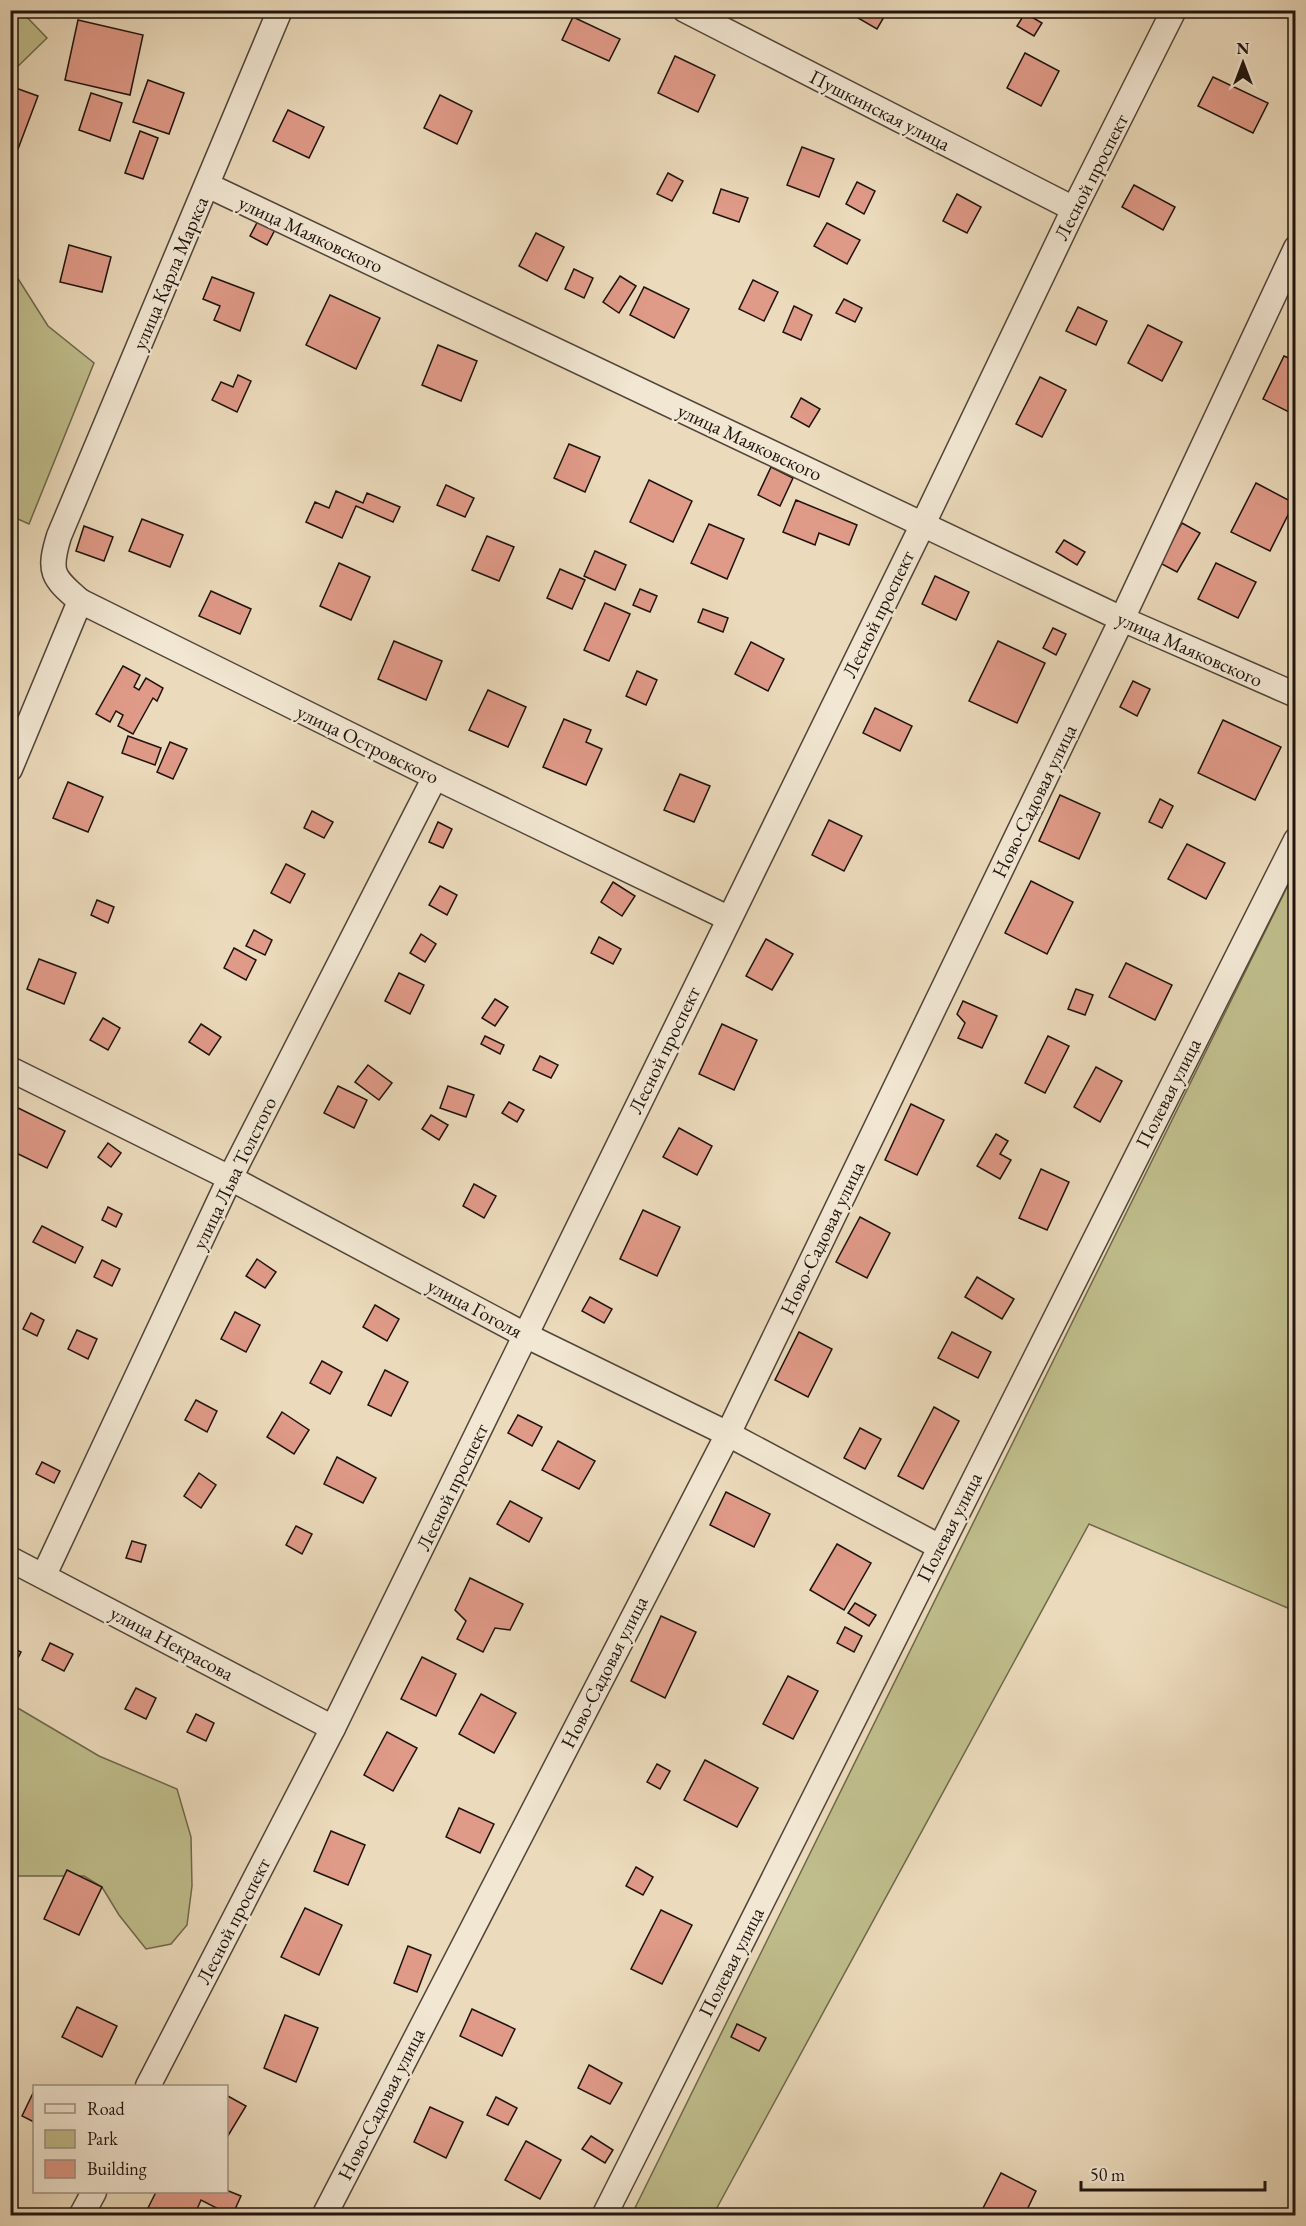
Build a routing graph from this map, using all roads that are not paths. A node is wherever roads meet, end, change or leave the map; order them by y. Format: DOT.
graph roads {
  1 [pos="280,10"];
  2 [pos="685,10"];
  3 [pos="1174,10"];
  4 [pos="207,184"];
  5 [pos="1074,209"];
  6 [pos="1296,248"];
  7 [pos="923,524"];
  8 [pos="59,536"];
  9 [pos="80,601"];
  10 [pos="1122,619"];
  11 [pos="1296,695"];
  12 [pos="10,769"];
  13 [pos="435,777"];
  14 [pos="1296,840"];
  15 [pos="728,918"];
  16 [pos="10,1069"];
  17 [pos="230,1178"];
  18 [pos="527,1336"];
  19 [pos="728,1434"];
  20 [pos="940,1546"];
  21 [pos="10,1559"];
  22 [pos="44,1575"];
  23 [pos="333,1728"];
  24 [pos="149,2085"];
  25 [pos="93,2193"];
  26 [pos="81,2216"];
  27 [pos="324,2216"];
  28 [pos="604,2216"];
  1 -- 4 [label="street, улица Карла Маркса"];
  2 -- 5 [label="street, Пушкинская улица"];
  3 -- 5 [label="street, Лесной проспект"];
  4 -- 7 [label="street, улица Маяковского"];
  4 -- 8 [label="street, улица Карла Маркса"];
  5 -- 7 [label="street, Лесной проспект"];
  6 -- 10 [label="street, Ново-Садовая улица"];
  7 -- 10 [label="street, улица Маяковского"];
  7 -- 15 [label="street, Лесной проспект"];
  8 -- 9 [label="street, улица Островского"];
  9 -- 12 [label="street"];
  9 -- 13 [label="street, улица Островского"];
  10 -- 11 [label="street, улица Маяковского"];
  10 -- 19 [label="street, Ново-Садовая улица"];
  13 -- 15 [label="street, улица Островского"];
  13 -- 17 [label="street, улица Льва Толстого"];
  14 -- 20 [label="street, Полевая улица"];
  15 -- 18 [label="street, Лесной проспект"];
  16 -- 17 [label="street, улица Гоголя"];
  17 -- 18 [label="street, улица Гоголя"];
  17 -- 22 [label="street, улица Льва Толстого"];
  18 -- 19 [label="street, улица Гоголя"];
  18 -- 23 [label="street, Лесной проспект"];
  19 -- 20 [label="street, улица Гоголя"];
  19 -- 27 [label="street, Ново-Садовая улица"];
  20 -- 28 [label="street, Полевая улица"];
  21 -- 22 [label="street, улица Некрасова"];
  22 -- 23 [label="street, улица Некрасова"];
  23 -- 24 [label="street, Лесной проспект"];
  25 -- 26 [label="street"];
}
